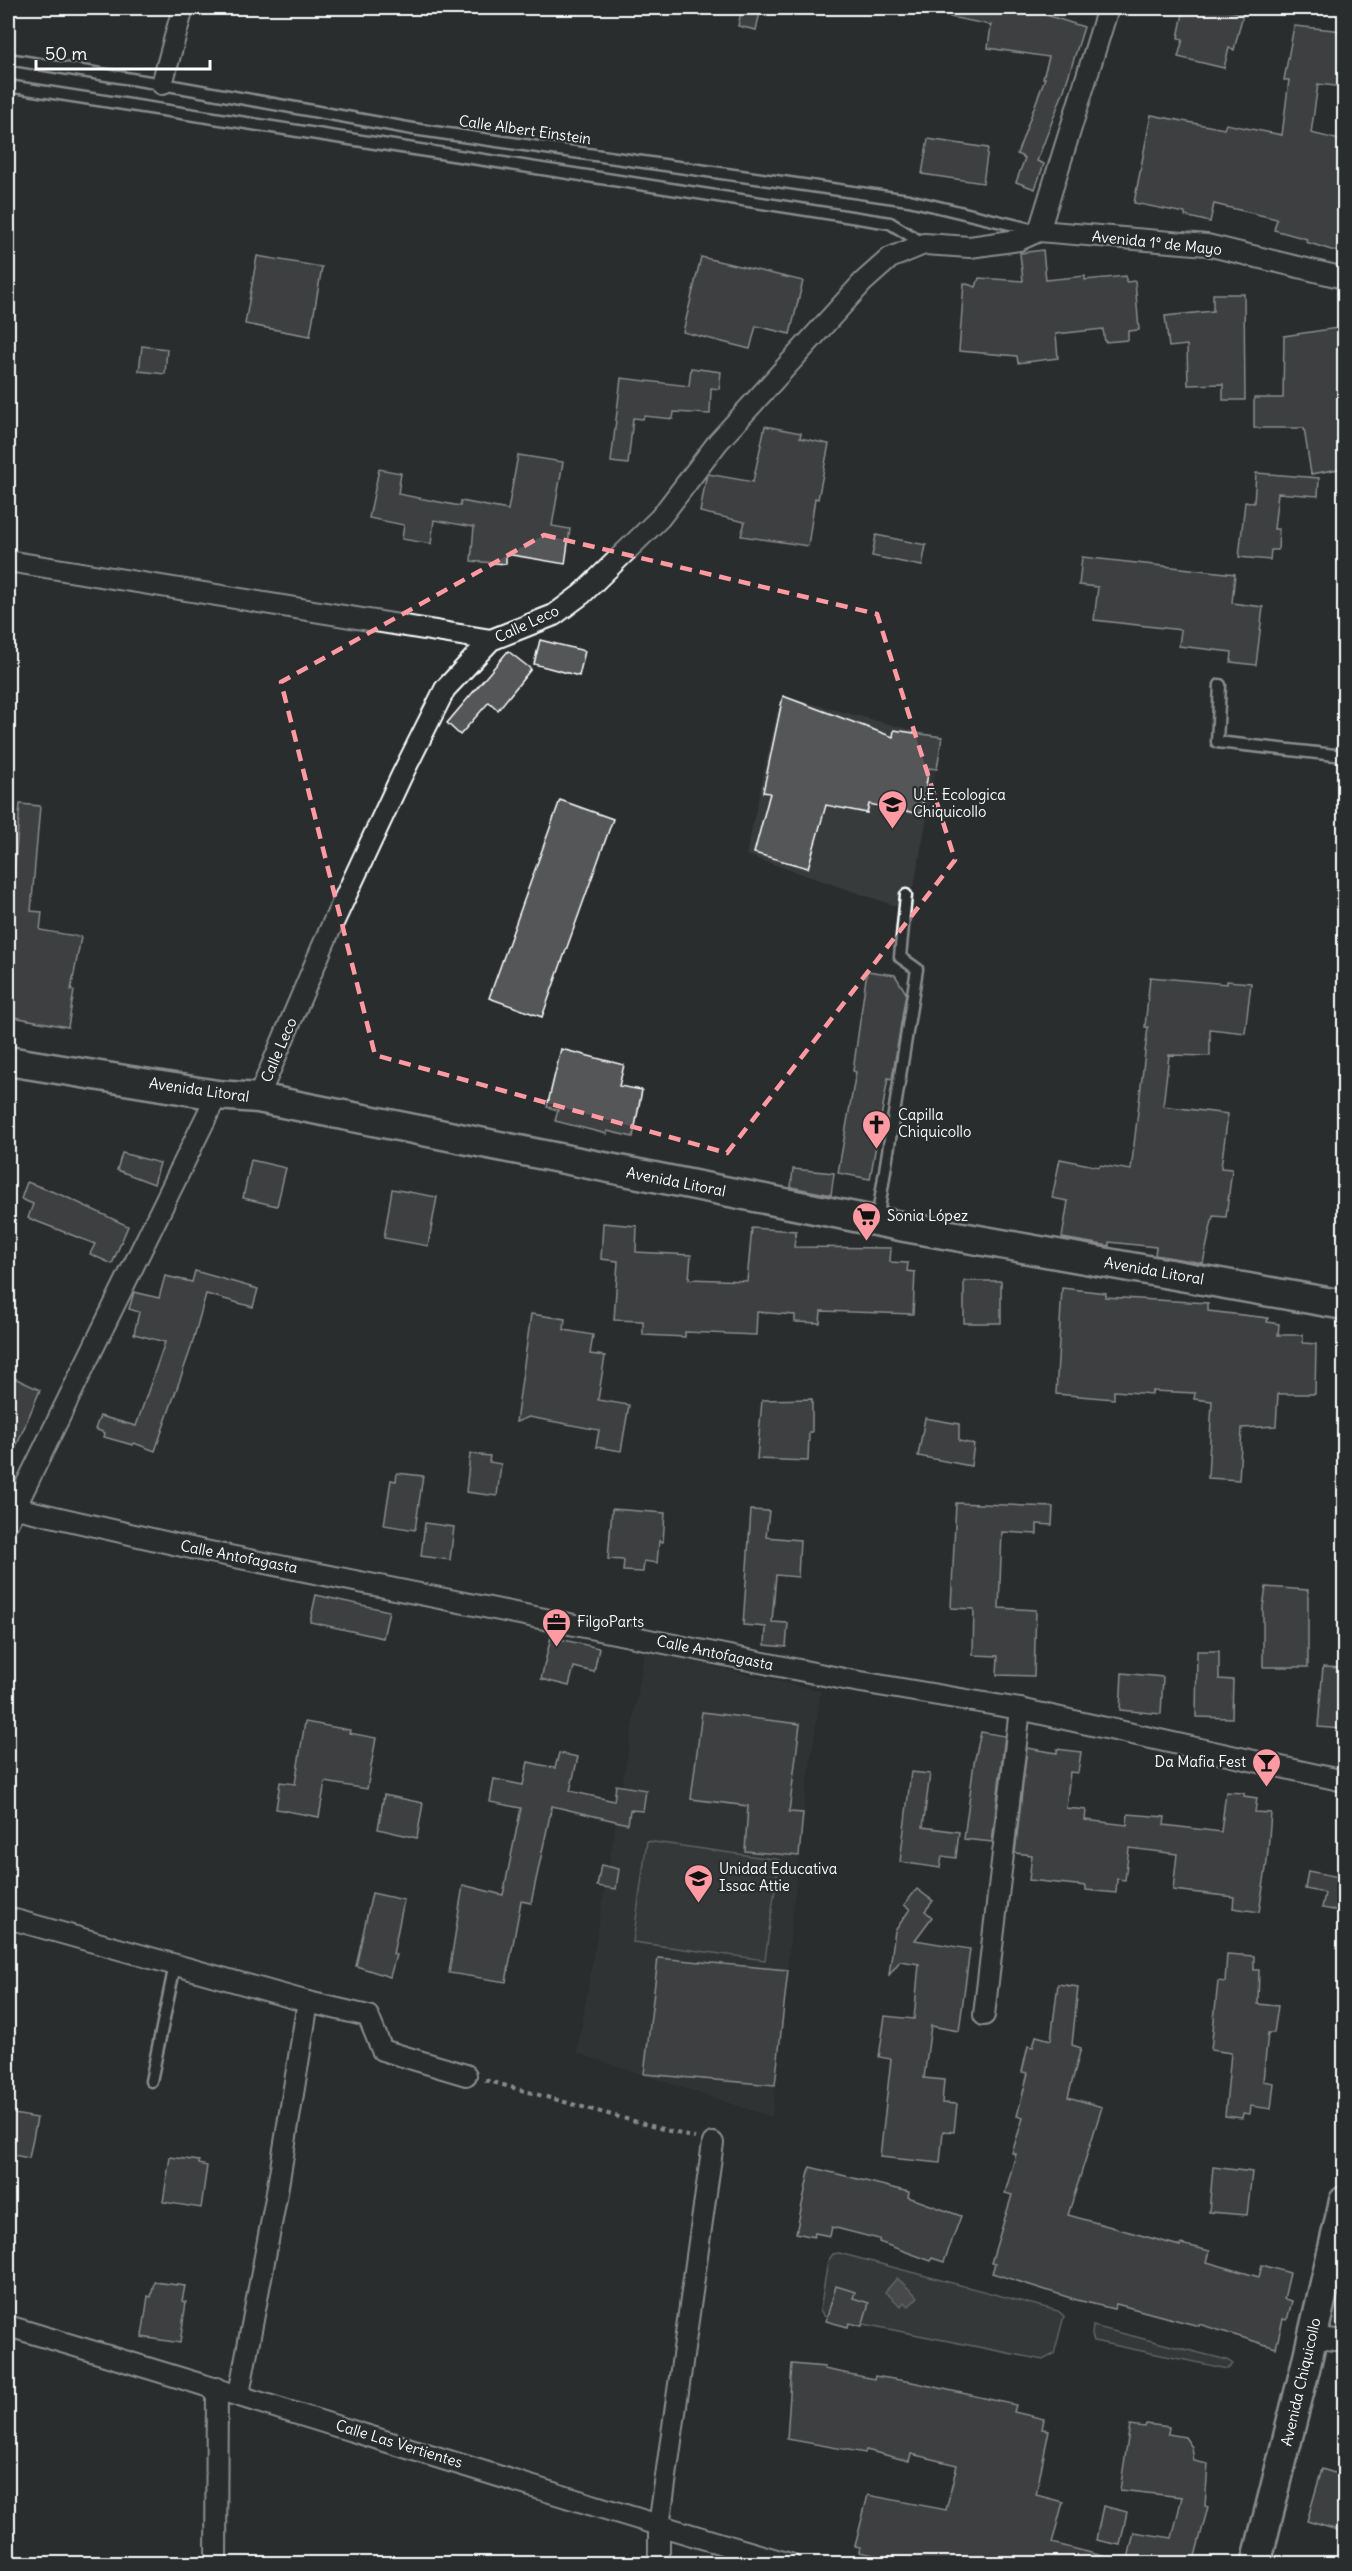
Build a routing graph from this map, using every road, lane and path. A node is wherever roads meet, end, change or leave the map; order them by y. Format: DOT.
graph roads {
  1 [pos="183,8"];
  2 [pos="1108,8"];
  3 [pos="8,59"];
  4 [pos="162,84"];
  5 [pos="8,86"];
  6 [pos="1038,231"];
  7 [pos="924,244"];
  8 [pos="1344,278"];
  9 [pos="8,561"];
  10 [pos="491,640"];
  11 [pos="1220,685"];
  12 [pos="1344,756"];
  13 [pos="906,895"];
  14 [pos="8,1061"];
  15 [pos="217,1095"];
  16 [pos="258,1098"];
  17 [pos="877,1221"];
  18 [pos="1344,1305"];
  19 [pos="12,1515"];
  20 [pos="1020,1709"];
  21 [pos="1344,1781"];
  22 [pos="8,1918"];
  23 [pos="175,1965"];
  24 [pos="308,2002"];
  25 [pos="984,2015"];
  26 [pos="466,2075"];
  27 [pos="152,2081"];
  28 [pos="713,2143"];
  29 [pos="1344,2201"];
  30 [pos="8,2326"];
  31 [pos="1311,2337"];
  32 [pos="1344,2341"];
  33 [pos="217,2388"];
  34 [pos="239,2394"];
  35 [pos="659,2526"];
  36 [pos="216,2564"];
  37 [pos="659,2564"];
  38 [pos="790,2564"];
  39 [pos="1256,2564"];
  1 -- 4 [label="street"];
  2 -- 6 [label="street"];
  3 -- 4 [label="lane, Calle Albert Einstein"];
  4 -- 6 [label="lane, Calle Albert Einstein"];
  5 -- 7 [label="lane"];
  6 -- 7 [label="street"];
  6 -- 8 [label="street, Avenida 1º de Mayo"];
  7 -- 10 [label="street, Calle Leco"];
  9 -- 10 [label="street"];
  10 -- 16 [label="street, Calle Leco"];
  11 -- 12 [label="lane"];
  13 -- 17 [label="lane"];
  14 -- 15 [label="street, Avenida Litoral"];
  15 -- 16 [label="street, Avenida Litoral"];
  15 -- 19 [label="street"];
  16 -- 17 [label="street, Avenida Litoral"];
  17 -- 18 [label="street, Avenida Litoral"];
  19 -- 20 [label="street, Calle Antofagasta"];
  20 -- 21 [label="street, Calle Antofagasta"];
  20 -- 25 [label="street"];
  22 -- 23 [label="street"];
  23 -- 24 [label="street"];
  23 -- 27 [label="lane"];
  24 -- 26 [label="street"];
  24 -- 34 [label="street"];
  26 -- 28 [label="path"];
  28 -- 35 [label="street"];
  29 -- 31 [label="street, Avenida Chiquicollo"];
  30 -- 33 [label="street, Calle Las Vertientes"];
  31 -- 32 [label="street"];
  31 -- 39 [label="street, Avenida Chiquicollo"];
  33 -- 34 [label="street, Calle Las Vertientes"];
  33 -- 36 [label="street"];
  34 -- 35 [label="street, Calle Las Vertientes"];
  35 -- 37 [label="street"];
  35 -- 38 [label="street, Calle Las Vertientes"];
}
